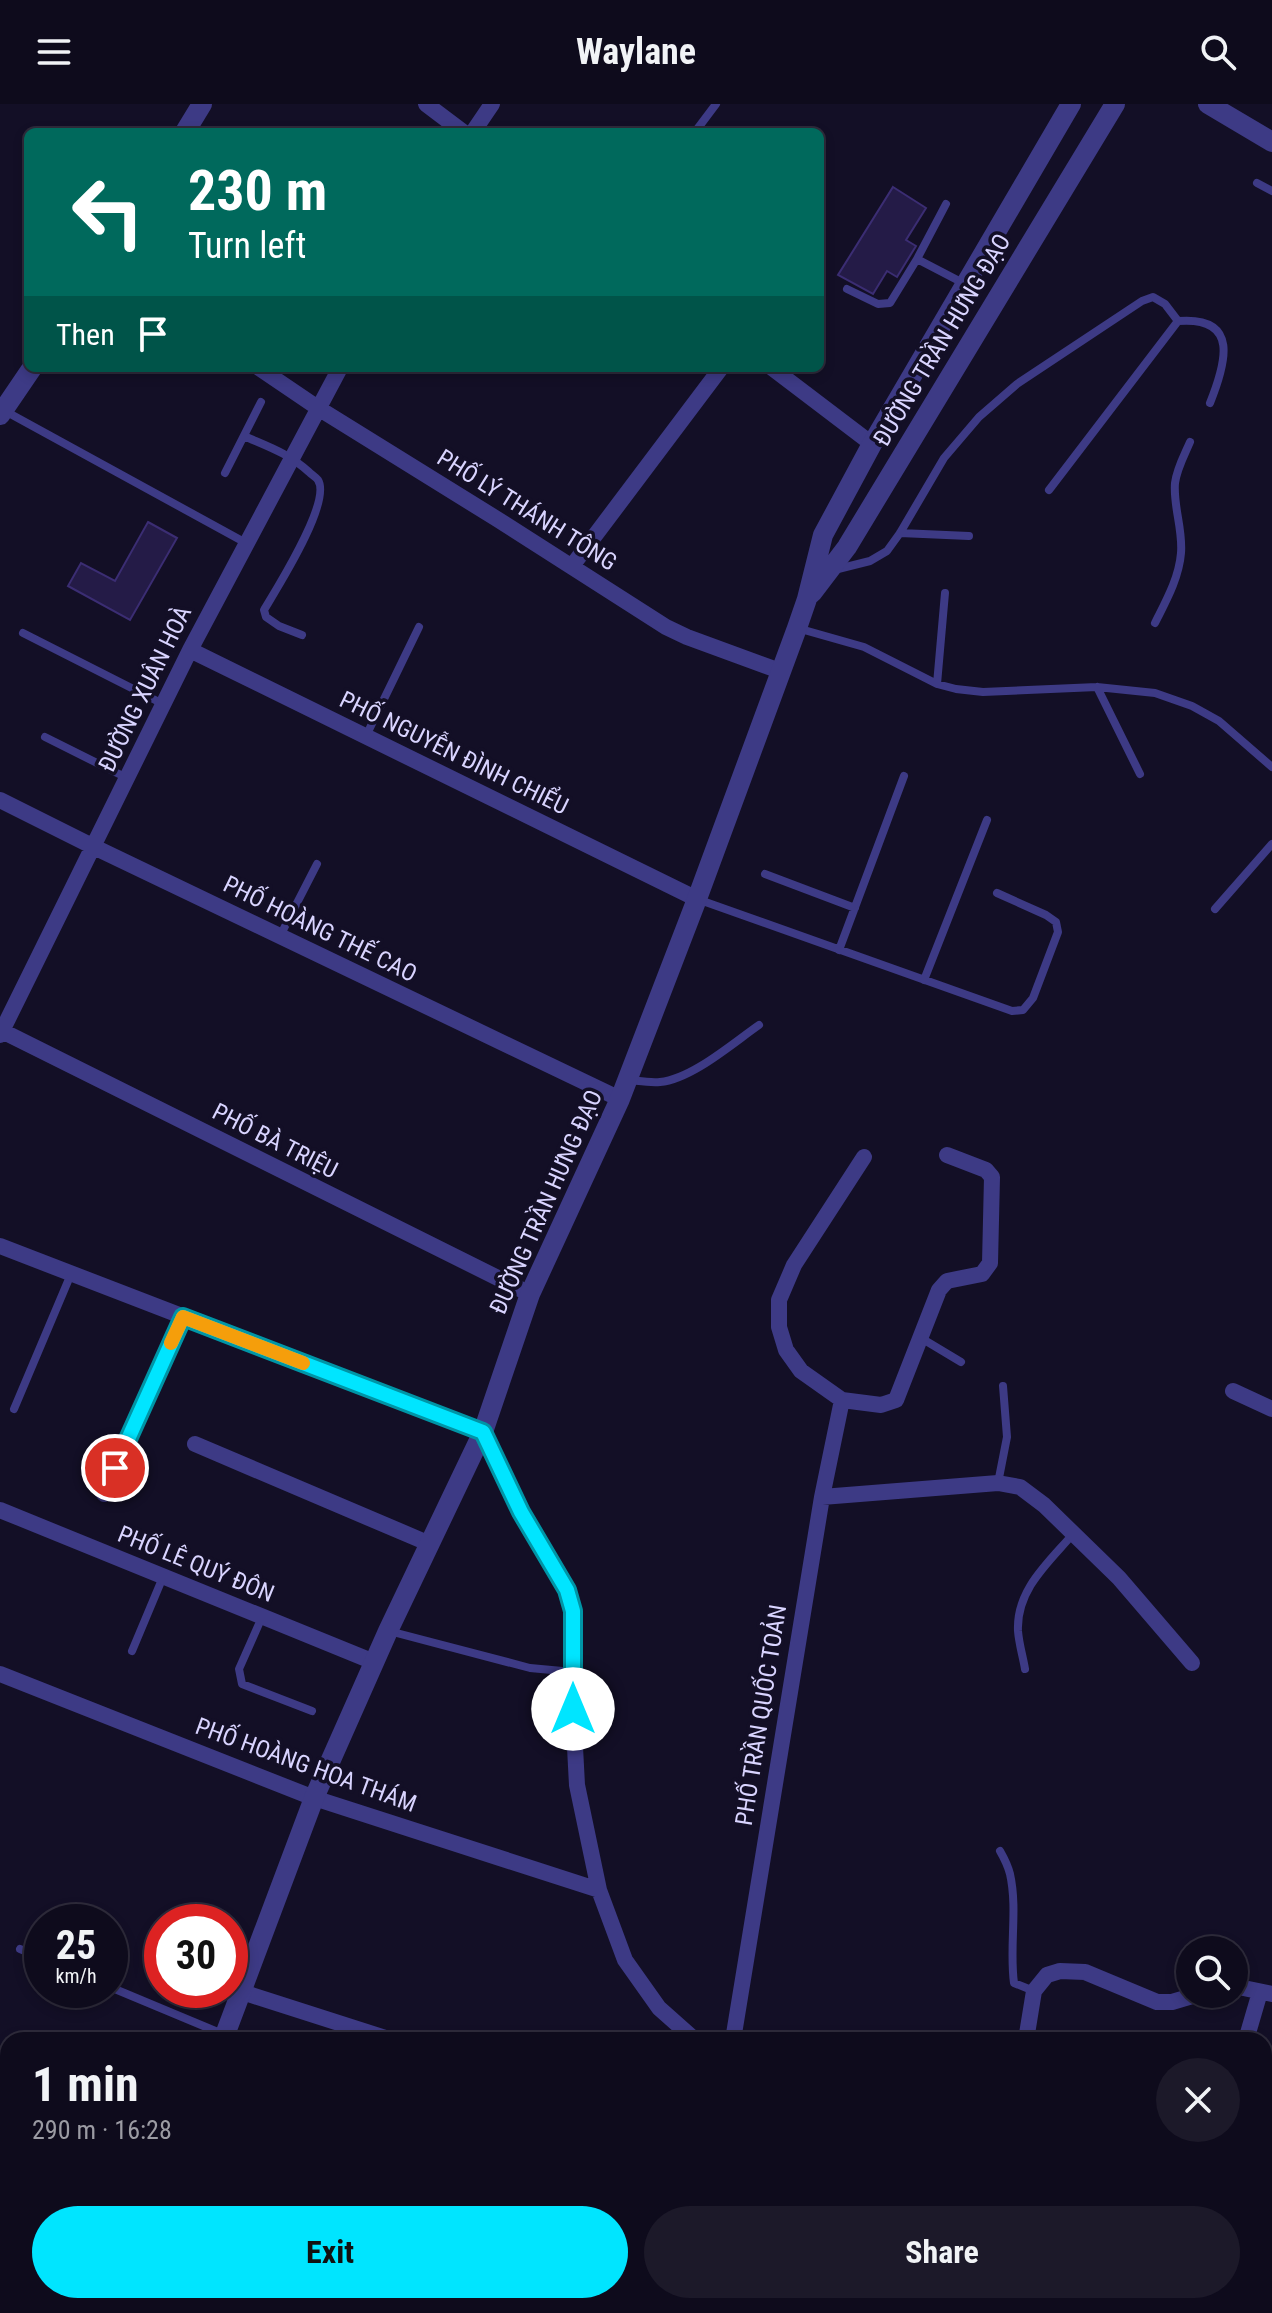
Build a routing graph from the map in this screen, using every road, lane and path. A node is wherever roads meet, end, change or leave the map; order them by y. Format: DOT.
graph roads {
  1 [pos="202,104"];
  2 [pos="426,104"];
  3 [pos="492,104"];
  4 [pos="716,104"];
  5 [pos="1071,104"];
  6 [pos="1115,104"];
  7 [pos="1208,104"];
  8 [pos="187,128"];
  9 [pos="458,128"];
  10 [pos="476,128"];
  11 [pos="698,128"];
  12 [pos="1272,142"];
  13 [pos="1257,183"];
  14 [pos="1272,191"];
  15 [pos="946,204"];
  16 [pos="917,259"];
  17 [pos="966,284"];
  18 [pos="847,289"];
  19 [pos="1178,321"];
  20 [pos="29,372"];
  21 [pos="265,372"];
  22 [pos="338,372"];
  23 [pos="718,372"];
  24 [pos="777,372"];
  25 [pos="261,402"];
  26 [pos="1210,403"];
  27 [pos="318,408"];
  28 [pos="2,413"];
  29 [pos="244,436"];
  30 [pos="1190,442"];
  31 [pos="872,444"];
  32 [pos="292,457"];
  33 [pos="225,473"];
  34 [pos="1049,490"];
  35 [pos="900,533"];
  36 [pos="969,536"];
  37 [pos="246,543"];
  38 [pos="572,566"];
  39 [pos="829,571"];
  40 [pos="945,593"];
  41 [pos="807,599"];
  42 [pos="1155,623"];
  43 [pos="419,627"];
  44 [pos="797,628"];
  45 [pos="23,633"];
  46 [pos="302,635"];
  47 [pos="190,650"];
  48 [pos="780,671"];
  49 [pos="937,684"];
  50 [pos="1097,687"];
  51 [pos="163,705"];
  52 [pos="366,736"];
  53 [pos="45,737"];
  54 [pos="1272,767"];
  55 [pos="1140,774"];
  56 [pos="904,776"];
  57 [pos="127,778"];
  58 [pos="0,800"];
  59 [pos="987,820"];
  60 [pos="1272,844"];
  61 [pos="94,847"];
  62 [pos="317,864"];
  63 [pos="765,874"];
  64 [pos="997,893"];
  65 [pos="697,899"];
  66 [pos="855,908"];
  67 [pos="1215,909"];
  68 [pos="279,936"];
  69 [pos="839,950"];
  70 [pos="924,980"];
  71 [pos="759,1025"];
  72 [pos="1,1032"];
  73 [pos="628,1080"];
  74 [pos="620,1099"];
  75 [pos="947,1155"];
  76 [pos="864,1157"];
  77 [pos="0,1246"];
  78 [pos="71,1274"];
  79 [pos="530,1294"];
  80 [pos="183,1317"];
  81 [pos="920,1338"];
  82 [pos="961,1362"];
  83 [pos="1003,1386"];
  84 [pos="1233,1391"];
  85 [pos="842,1400"];
  86 [pos="14,1409"];
  87 [pos="1272,1409"];
  88 [pos="483,1432"];
  89 [pos="195,1444"];
  90 [pos="998,1483"];
  91 [pos="104,1494"];
  92 [pos="822,1497"];
  93 [pos="0,1510"];
  94 [pos="1073,1533"];
  95 [pos="430,1544"];
  96 [pos="163,1576"];
  97 [pos="263,1616"];
  98 [pos="388,1631"];
  99 [pos="132,1651"];
  100 [pos="374,1662"];
  101 [pos="1192,1663"];
  102 [pos="1025,1669"];
  103 [pos="573,1672"];
  104 [pos="0,1674"];
  105 [pos="312,1711"];
  106 [pos="314,1798"];
  107 [pos="1000,1851"];
  108 [pos="599,1890"];
  109 [pos="20,1949"];
  110 [pos="24,1951"];
  111 [pos="248,1976"];
  112 [pos="1034,1991"];
  113 [pos="1266,1993"];
  114 [pos="248,1994"];
  115 [pos="128,1995"];
  116 [pos="1176,2001"];
  117 [pos="236,2008"];
  118 [pos="213,2032"];
  119 [pos="226,2032"];
  120 [pos="367,2032"];
  121 [pos="686,2032"];
  122 [pos="734,2032"];
  123 [pos="1027,2032"];
  124 [pos="1249,2032"];
  1 -- 8 [label="street"];
  2 -- 9 [label="street"];
  3 -- 10 [label="street"];
  4 -- 11 [label="lane"];
  5 -- 17 [label="street, ĐƯỜNG TRẦN HƯNG ĐẠO"];
  6 -- 39 [label="street, ĐƯỜNG TRẦN HƯNG ĐẠO"];
  7 -- 12 [label="street"];
  13 -- 14 [label="lane"];
  15 -- 16 [label="lane"];
  16 -- 17 [label="lane"];
  16 -- 18 [label="lane"];
  17 -- 31 [label="street, ĐƯỜNG TRẦN HƯNG ĐẠO"];
  19 -- 26 [label="lane"];
  19 -- 34 [label="lane"];
  19 -- 35 [label="lane"];
  20 -- 28 [label="street"];
  21 -- 27 [label="street, PHỐ LÝ THÁNH TÔNG"];
  22 -- 27 [label="street, ĐƯỜNG XUÂN HOÀ"];
  23 -- 38 [label="street"];
  24 -- 31 [label="street"];
  25 -- 29 [label="lane"];
  27 -- 32 [label="street, ĐƯỜNG XUÂN HOÀ"];
  27 -- 38 [label="street, PHỐ LÝ THÁNH TÔNG"];
  28 -- 37 [label="lane"];
  29 -- 32 [label="lane"];
  29 -- 33 [label="lane"];
  30 -- 42 [label="lane"];
  31 -- 41 [label="street, ĐƯỜNG TRẦN HƯNG ĐẠO"];
  32 -- 37 [label="street, ĐƯỜNG XUÂN HOÀ"];
  32 -- 46 [label="lane"];
  35 -- 36 [label="lane"];
  35 -- 39 [label="lane"];
  37 -- 47 [label="street, ĐƯỜNG XUÂN HOÀ"];
  38 -- 48 [label="street, PHỐ LÝ THÁNH TÔNG"];
  39 -- 41 [label="street, ĐƯỜNG TRẦN HƯNG ĐẠO"];
  40 -- 49 [label="lane"];
  41 -- 44 [label="street, ĐƯỜNG TRẦN HƯNG ĐẠO"];
  43 -- 52 [label="lane"];
  44 -- 48 [label="street, ĐƯỜNG TRẦN HƯNG ĐẠO"];
  44 -- 49 [label="lane"];
  45 -- 51 [label="lane"];
  47 -- 51 [label="street, ĐƯỜNG XUÂN HOÀ"];
  47 -- 52 [label="street, PHỐ NGUYỄN ĐÌNH CHIỂU"];
  48 -- 65 [label="street, ĐƯỜNG TRẦN HƯNG ĐẠO"];
  49 -- 50 [label="lane"];
  50 -- 54 [label="lane"];
  50 -- 55 [label="lane"];
  51 -- 57 [label="street, ĐƯỜNG XUÂN HOÀ"];
  52 -- 65 [label="street, PHỐ NGUYỄN ĐÌNH CHIỂU"];
  53 -- 57 [label="lane"];
  56 -- 66 [label="lane"];
  57 -- 61 [label="street, ĐƯỜNG XUÂN HOÀ"];
  58 -- 61 [label="street, PHỐ HOÀNG THẾ CAO"];
  59 -- 70 [label="lane"];
  60 -- 67 [label="lane"];
  61 -- 68 [label="street, PHỐ HOÀNG THẾ CAO"];
  61 -- 72 [label="street, ĐƯỜNG XUÂN HOÀ"];
  62 -- 68 [label="lane"];
  63 -- 66 [label="lane"];
  64 -- 70 [label="lane"];
  65 -- 69 [label="lane"];
  65 -- 73 [label="street, ĐƯỜNG TRẦN HƯNG ĐẠO"];
  66 -- 69 [label="lane"];
  68 -- 74 [label="street, PHỐ HOÀNG THẾ CAO"];
  69 -- 70 [label="lane"];
  71 -- 73 [label="lane"];
  72 -- 79 [label="street, PHỐ BÀ TRIỆU"];
  73 -- 74 [label="street, ĐƯỜNG TRẦN HƯNG ĐẠO"];
  74 -- 79 [label="street, ĐƯỜNG TRẦN HƯNG ĐẠO"];
  75 -- 81 [label="street"];
  76 -- 85 [label="street"];
  77 -- 78 [label="street"];
  78 -- 80 [label="street"];
  78 -- 86 [label="lane"];
  79 -- 88 [label="street, ĐƯỜNG TRẦN HƯNG ĐẠO"];
  80 -- 88 [label="street"];
  80 -- 91 [label="street"];
  81 -- 82 [label="lane"];
  81 -- 85 [label="street"];
  83 -- 90 [label="lane"];
  84 -- 87 [label="street"];
  85 -- 92 [label="street, PHỐ TRẦN QUỐC TOẢN"];
  88 -- 95 [label="street, ĐƯỜNG TRẦN HƯNG ĐẠO"];
  88 -- 103 [label="street"];
  89 -- 95 [label="street"];
  90 -- 92 [label="street"];
  90 -- 94 [label="street"];
  92 -- 122 [label="street, PHỐ TRẦN QUỐC TOẢN"];
  93 -- 96 [label="street, PHỐ LÊ QUÝ ĐÔN"];
  94 -- 101 [label="street"];
  94 -- 102 [label="lane"];
  95 -- 98 [label="street, ĐƯỜNG TRẦN HƯNG ĐẠO"];
  96 -- 97 [label="street, PHỐ LÊ QUÝ ĐÔN"];
  96 -- 99 [label="lane"];
  97 -- 100 [label="street, PHỐ LÊ QUÝ ĐÔN"];
  97 -- 105 [label="lane"];
  98 -- 100 [label="street, ĐƯỜNG TRẦN HƯNG ĐẠO"];
  98 -- 103 [label="lane"];
  100 -- 106 [label="street, ĐƯỜNG TRẦN HƯNG ĐẠO"];
  103 -- 108 [label="street"];
  104 -- 106 [label="street, PHỐ HOÀNG HOA THÁM"];
  106 -- 108 [label="street, PHỐ HOÀNG HOA THÁM"];
  106 -- 111 [label="street, ĐƯỜNG TRẦN HƯNG ĐẠO"];
  107 -- 112 [label="lane"];
  108 -- 121 [label="street"];
  109 -- 110 [label="lane"];
  112 -- 116 [label="street"];
  112 -- 123 [label="street"];
  113 -- 124 [label="street"];
  114 -- 120 [label="street"];
  115 -- 118 [label="lane"];
  117 -- 119 [label="street, ĐƯỜNG TRẦN HƯNG ĐẠO"];
}
